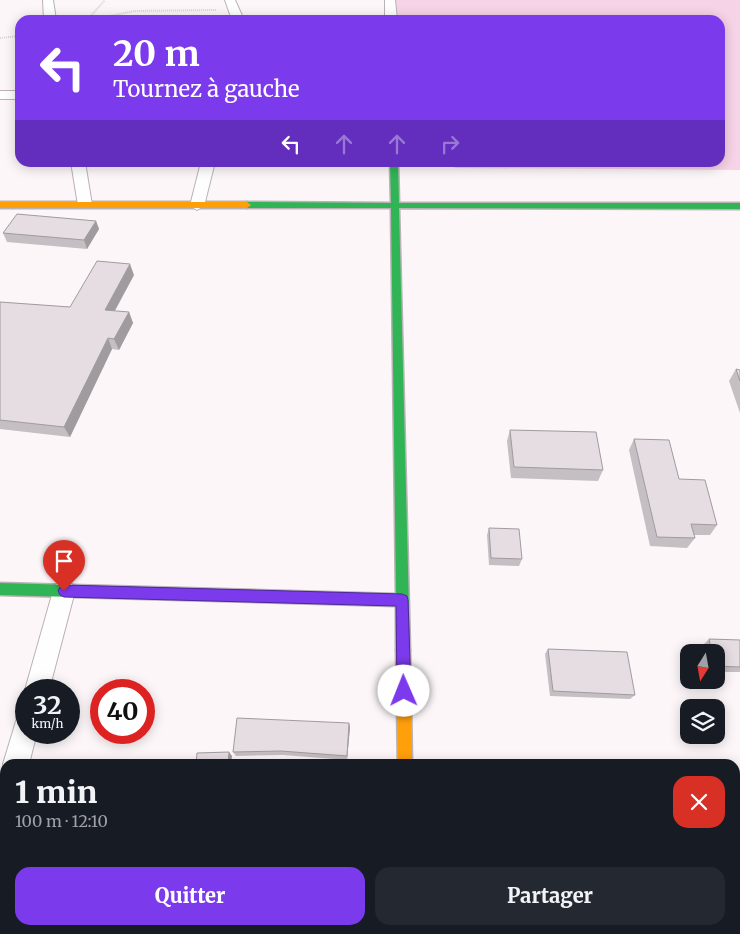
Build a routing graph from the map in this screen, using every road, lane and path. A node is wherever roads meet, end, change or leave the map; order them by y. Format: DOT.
graph roads {
  1 [pos="48,0"];
  2 [pos="105,0"];
  3 [pos="230,0"];
  4 [pos="390,0"];
  5 [pos="50,15"];
  6 [pos="92,15"];
  7 [pos="106,15"];
  8 [pos="236,15"];
  9 [pos="391,15"];
  10 [pos="15,36"];
  11 [pos="0,38"];
  12 [pos="15,95"];
  13 [pos="0,96"];
  14 [pos="79,167"];
  15 [pos="207,167"];
  16 [pos="394,167"];
  17 [pos="0,205"];
  18 [pos="85,205"];
  19 [pos="197,206"];
  20 [pos="740,206"];
  21 [pos="394,207"];
  22 [pos="0,589"];
  23 [pos="64,591"];
  24 [pos="402,600"];
  25 [pos="40,679"];
  26 [pos="21,744"];
  27 [pos="17,759"];
  28 [pos="405,759"];
  1 -- 5 [label="street"];
  2 -- 6 [label="path"];
  3 -- 8 [label="street"];
  4 -- 9 [label="street"];
  7 -- 8 [label="path"];
  10 -- 11 [label="path"];
  12 -- 13 [label="street"];
  14 -- 18 [label="street"];
  15 -- 19 [label="street"];
  16 -- 21 [label="street"];
  17 -- 18 [label="street"];
  18 -- 19 [label="street"];
  19 -- 21 [label="street"];
  20 -- 21 [label="street"];
  21 -- 24 [label="street"];
  22 -- 23 [label="street"];
  23 -- 24 [label="street"];
  23 -- 25 [label="street"];
  24 -- 28 [label="street"];
  26 -- 27 [label="street"];
}
